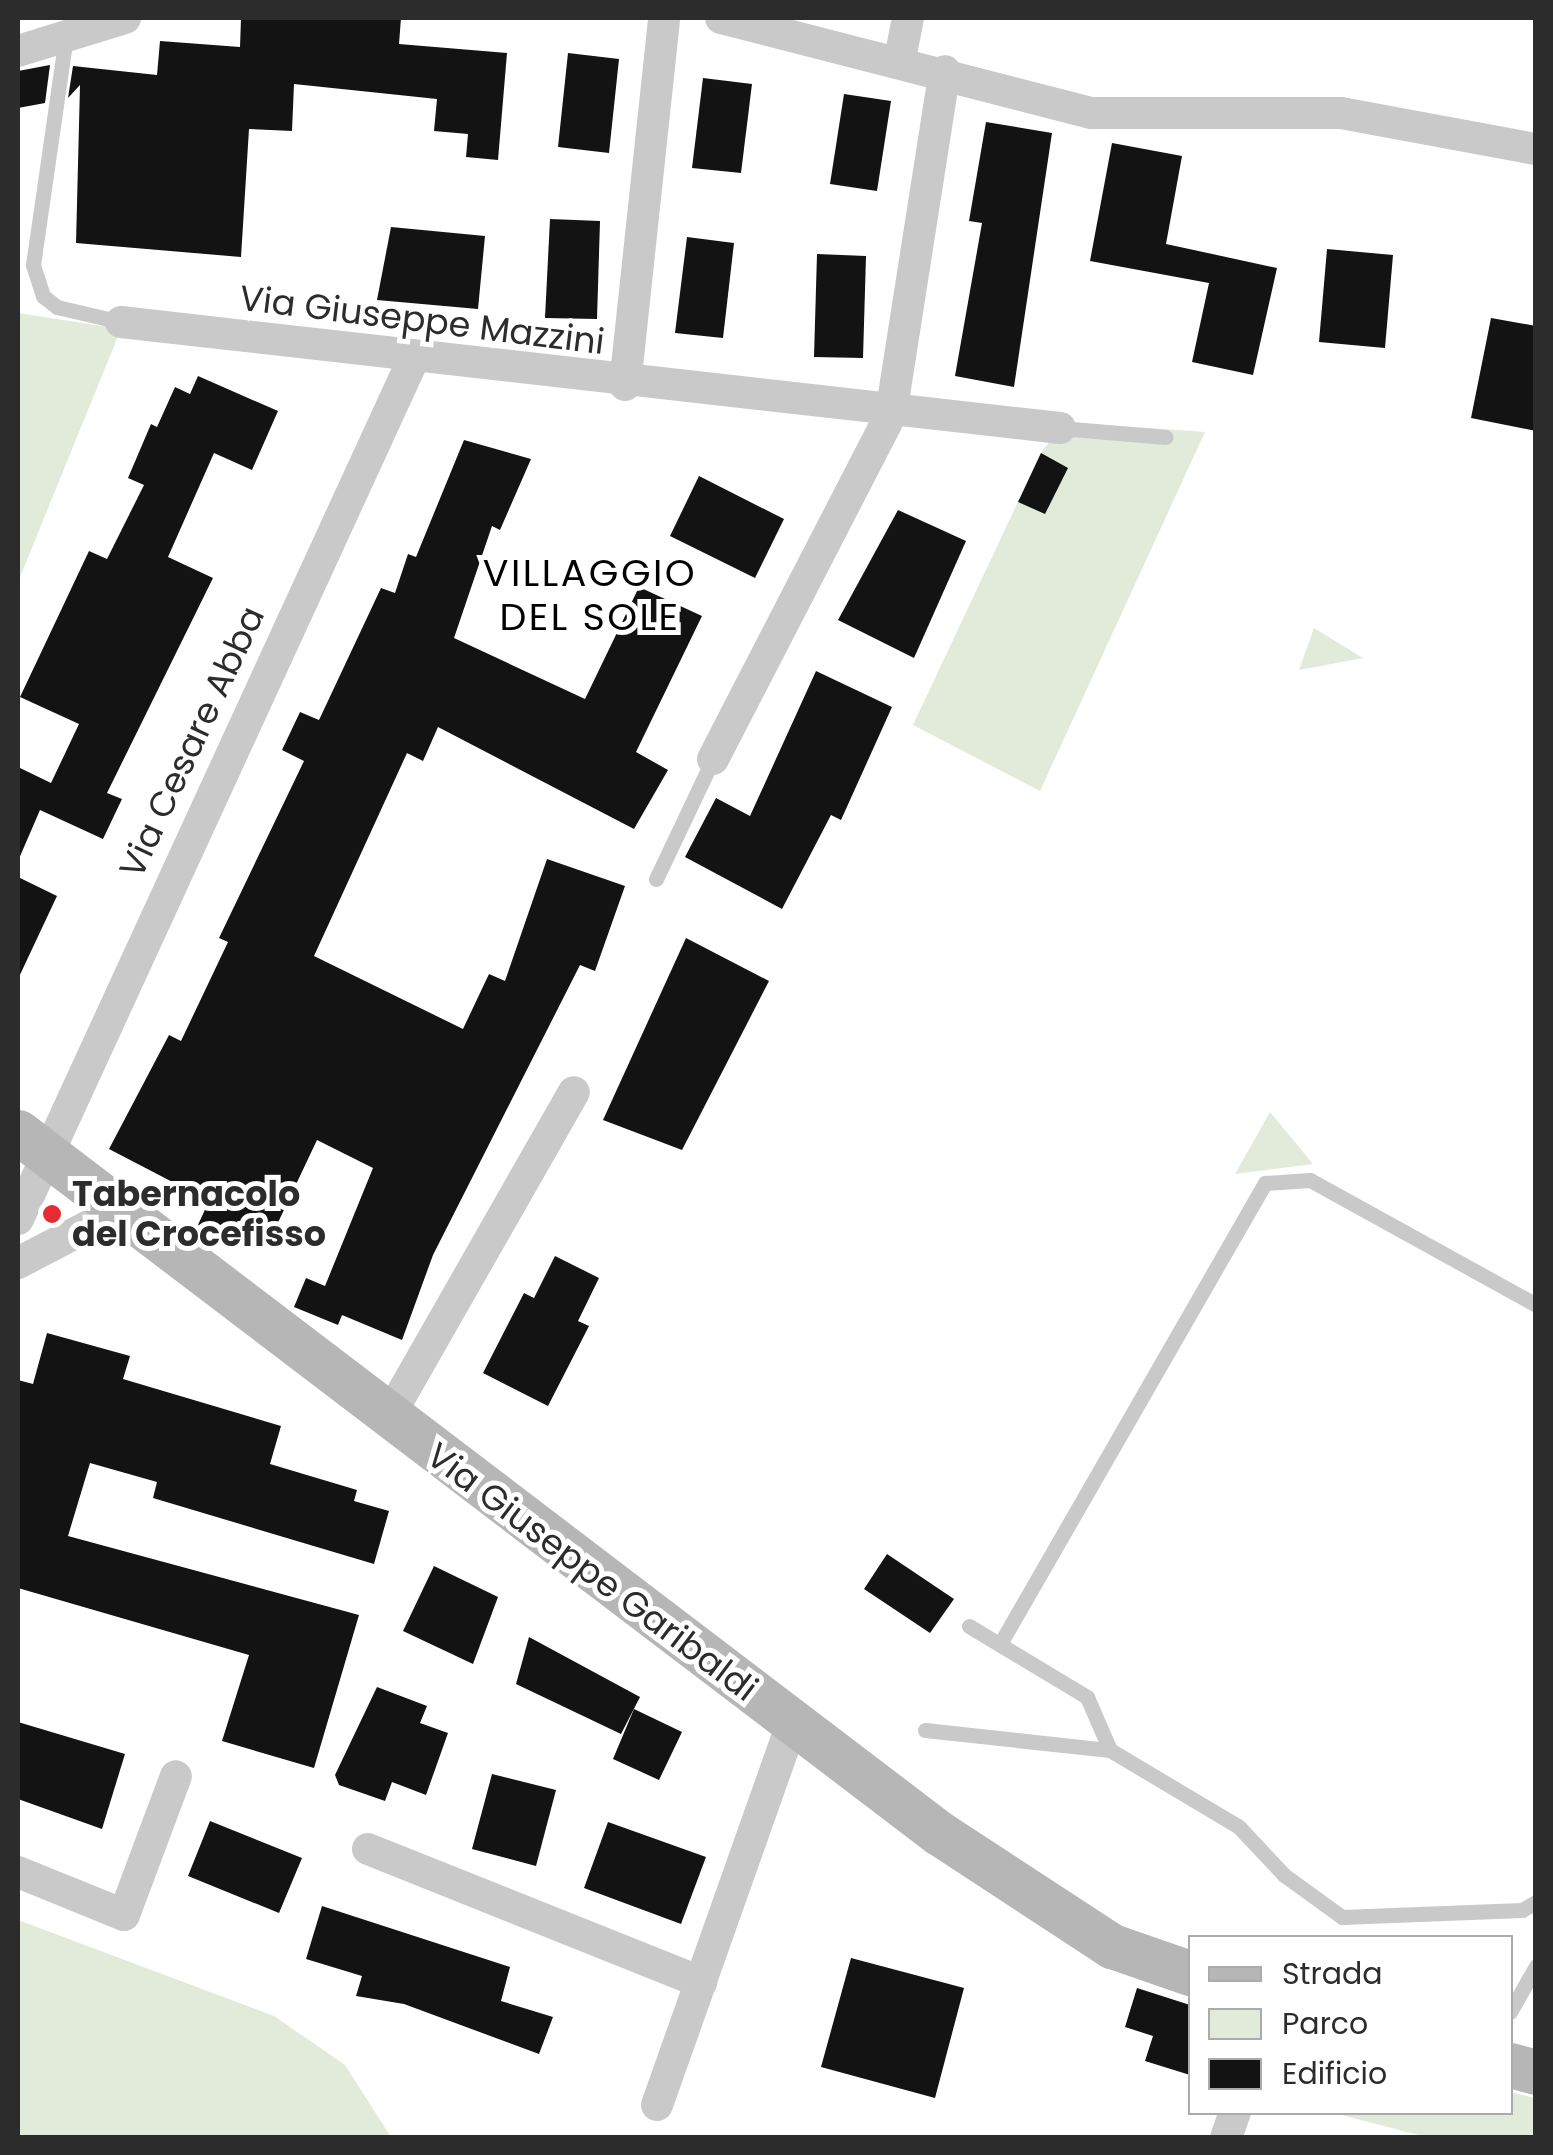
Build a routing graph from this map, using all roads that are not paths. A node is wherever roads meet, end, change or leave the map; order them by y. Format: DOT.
graph roads {
  1 [pos="125,18"];
  2 [pos="664,18"];
  3 [pos="721,18"];
  4 [pos="908,18"];
  5 [pos="66,36"];
  6 [pos="18,51"];
  7 [pos="900,59"];
  8 [pos="946,71"];
  9 [pos="1536,149"];
  10 [pos="120,322"];
  11 [pos="414,360"];
  12 [pos="625,385"];
  13 [pos="892,414"];
  14 [pos="1060,428"];
  15 [pos="1166,436"];
  16 [pos="714,758"];
  17 [pos="656,879"];
  18 [pos="574,1092"];
  19 [pos="30,1145"];
  20 [pos="18,1219"];
  21 [pos="127,1221"];
  22 [pos="18,1263"];
  23 [pos="1536,1306"];
  24 [pos="388,1418"];
  25 [pos="970,1626"];
  26 [pos="1000,1644"];
  27 [pos="792,1722"];
  28 [pos="924,1730"];
  29 [pos="1110,1750"];
  30 [pos="176,1776"];
  31 [pos="368,1849"];
  32 [pos="18,1872"];
  33 [pos="1536,1902"];
  34 [pos="1536,1966"];
  35 [pos="1188,1972"];
  36 [pos="701,1982"];
  37 [pos="1513,2007"];
  38 [pos="657,2105"];
  1 -- 5 [label="street"];
  2 -- 12 [label="street"];
  3 -- 7 [label="street"];
  4 -- 7 [label="street"];
  5 -- 6 [label="street"];
  5 -- 10 [label="lane, Via Giuseppe Mazzini"];
  7 -- 8 [label="street"];
  8 -- 9 [label="street"];
  8 -- 13 [label="street"];
  10 -- 11 [label="street, Via Giuseppe Mazzini"];
  11 -- 12 [label="street, Via Giuseppe Mazzini"];
  11 -- 19 [label="street, Via Cesare Abba"];
  12 -- 13 [label="street, Via Giuseppe Mazzini"];
  13 -- 14 [label="street, Via Giuseppe Mazzini"];
  13 -- 16 [label="street"];
  14 -- 15 [label="lane"];
  16 -- 17 [label="lane"];
  18 -- 24 [label="street"];
  19 -- 20 [label="street, Via Cesare Abba"];
  19 -- 21 [label="street, Via Giuseppe Garibaldi"];
  21 -- 22 [label="street"];
  21 -- 24 [label="street, Via Giuseppe Garibaldi"];
  23 -- 26 [label="lane"];
  24 -- 27 [label="street, Via Giuseppe Garibaldi"];
  25 -- 26 [label="lane"];
  26 -- 29 [label="lane"];
  27 -- 35 [label="street, Via Giuseppe Garibaldi"];
  27 -- 36 [label="street"];
  28 -- 29 [label="lane"];
  29 -- 33 [label="lane"];
  30 -- 32 [label="street"];
  31 -- 36 [label="street"];
  34 -- 37 [label="lane"];
  36 -- 38 [label="street"];
}
